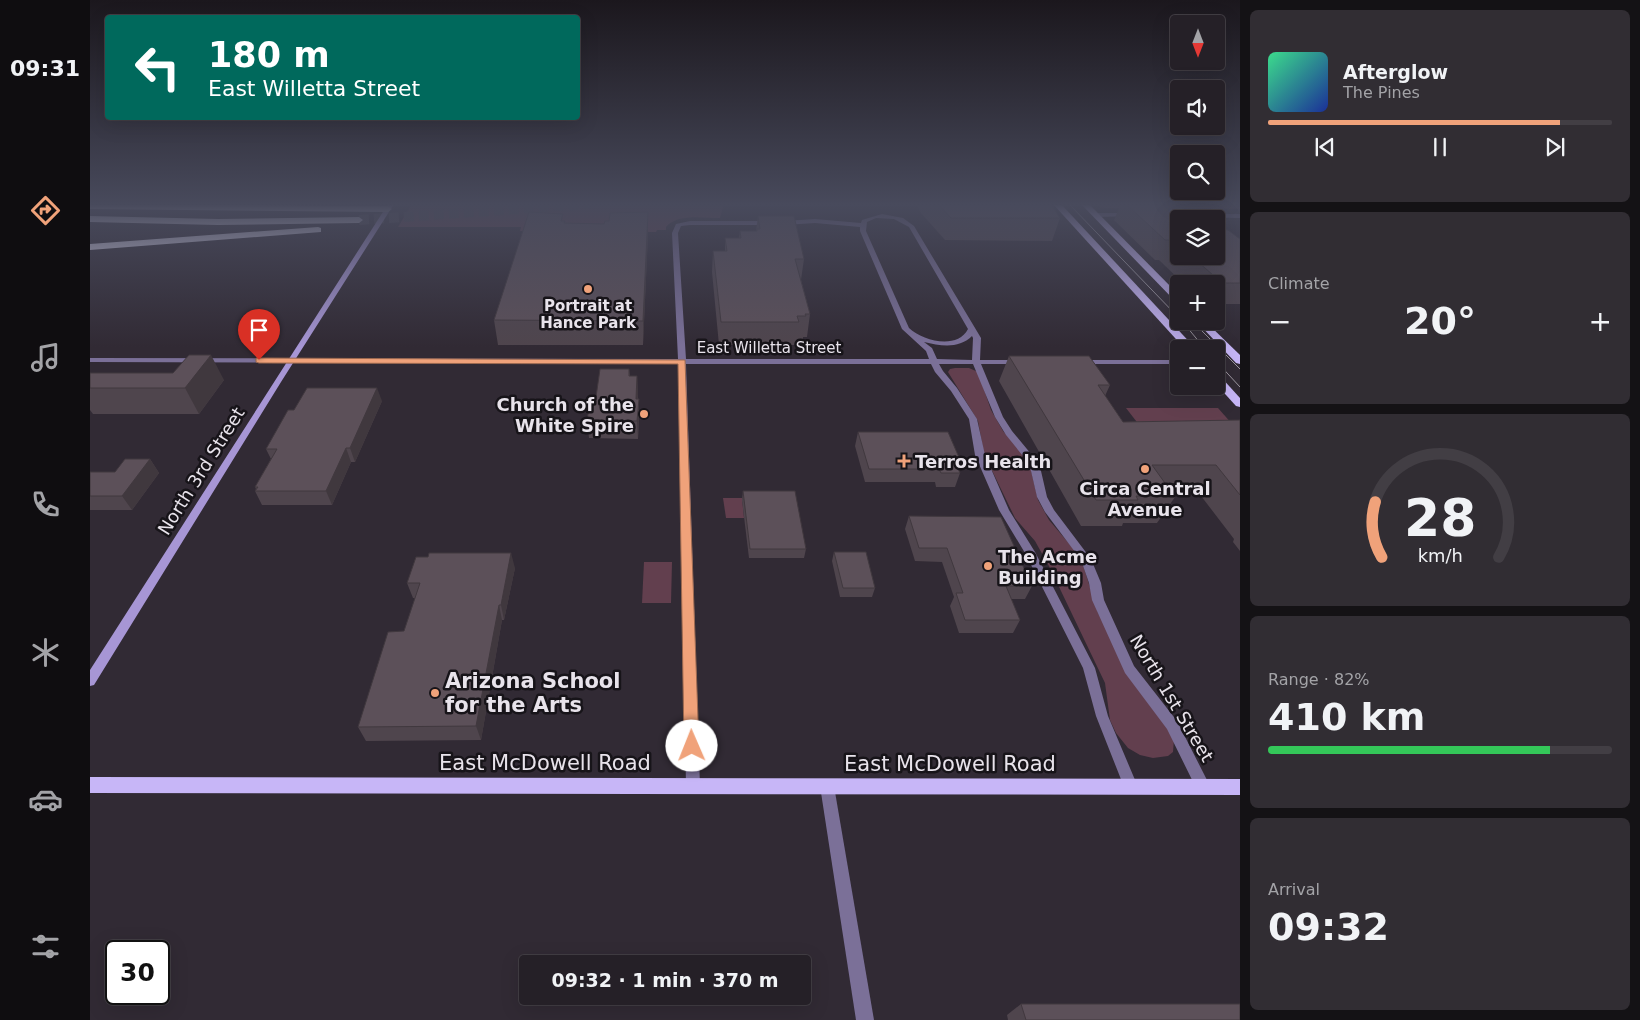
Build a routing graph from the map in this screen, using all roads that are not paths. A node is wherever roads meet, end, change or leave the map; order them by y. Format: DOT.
graph roads {
  1 [pos="360,252"];
  2 [pos="676,252"];
  3 [pos="873,252"];
  4 [pos="926,252"];
  5 [pos="1100,252"];
  6 [pos="1132,252"];
  7 [pos="1170,291"];
  8 [pos="972,328"];
  9 [pos="1209,330"];
  10 [pos="916,337"];
  11 [pos="1183,340"];
  12 [pos="90,360"];
  13 [pos="289,361"];
  14 [pos="1240,361"];
  15 [pos="682,362"];
  16 [pos="934,362"];
  17 [pos="976,362"];
  18 [pos="1024,362"];
  19 [pos="1073,362"];
  20 [pos="1170,362"];
  21 [pos="1225,388"];
  22 [pos="1240,404"];
  23 [pos="90,681"];
  24 [pos="90,784"];
  25 [pos="693,786"];
  26 [pos="827,786"];
  27 [pos="1131,787"];
  28 [pos="1203,787"];
  29 [pos="1240,787"];
  30 [pos="865,1020"];
  1 -- 13 [label="street, North 3rd Street"];
  2 -- 15 [label="street"];
  3 -- 10 [label="street"];
  4 -- 8 [label="street"];
  5 -- 11 [label="main road"];
  6 -- 7 [label="main road"];
  8 -- 10 [label="street"];
  8 -- 17 [label="street"];
  9 -- 14 [label="main road"];
  10 -- 16 [label="street"];
  12 -- 13 [label="street, East Willetta Street"];
  13 -- 15 [label="street, East Willetta Street"];
  13 -- 23 [label="street, North 3rd Street"];
  15 -- 16 [label="street, East Willetta Street"];
  15 -- 25 [label="street"];
  16 -- 17 [label="street, East Willetta Street"];
  16 -- 27 [label="street"];
  17 -- 18 [label="street, East Willetta Street"];
  17 -- 28 [label="street, North 1st Street"];
  19 -- 20 [label="street"];
  21 -- 22 [label="main road"];
  24 -- 25 [label="main road, East McDowell Road"];
  25 -- 26 [label="main road, East McDowell Road"];
  26 -- 27 [label="main road, East McDowell Road"];
  26 -- 30 [label="street"];
  27 -- 28 [label="main road, East McDowell Road"];
  28 -- 29 [label="main road, East McDowell Road"];
}
